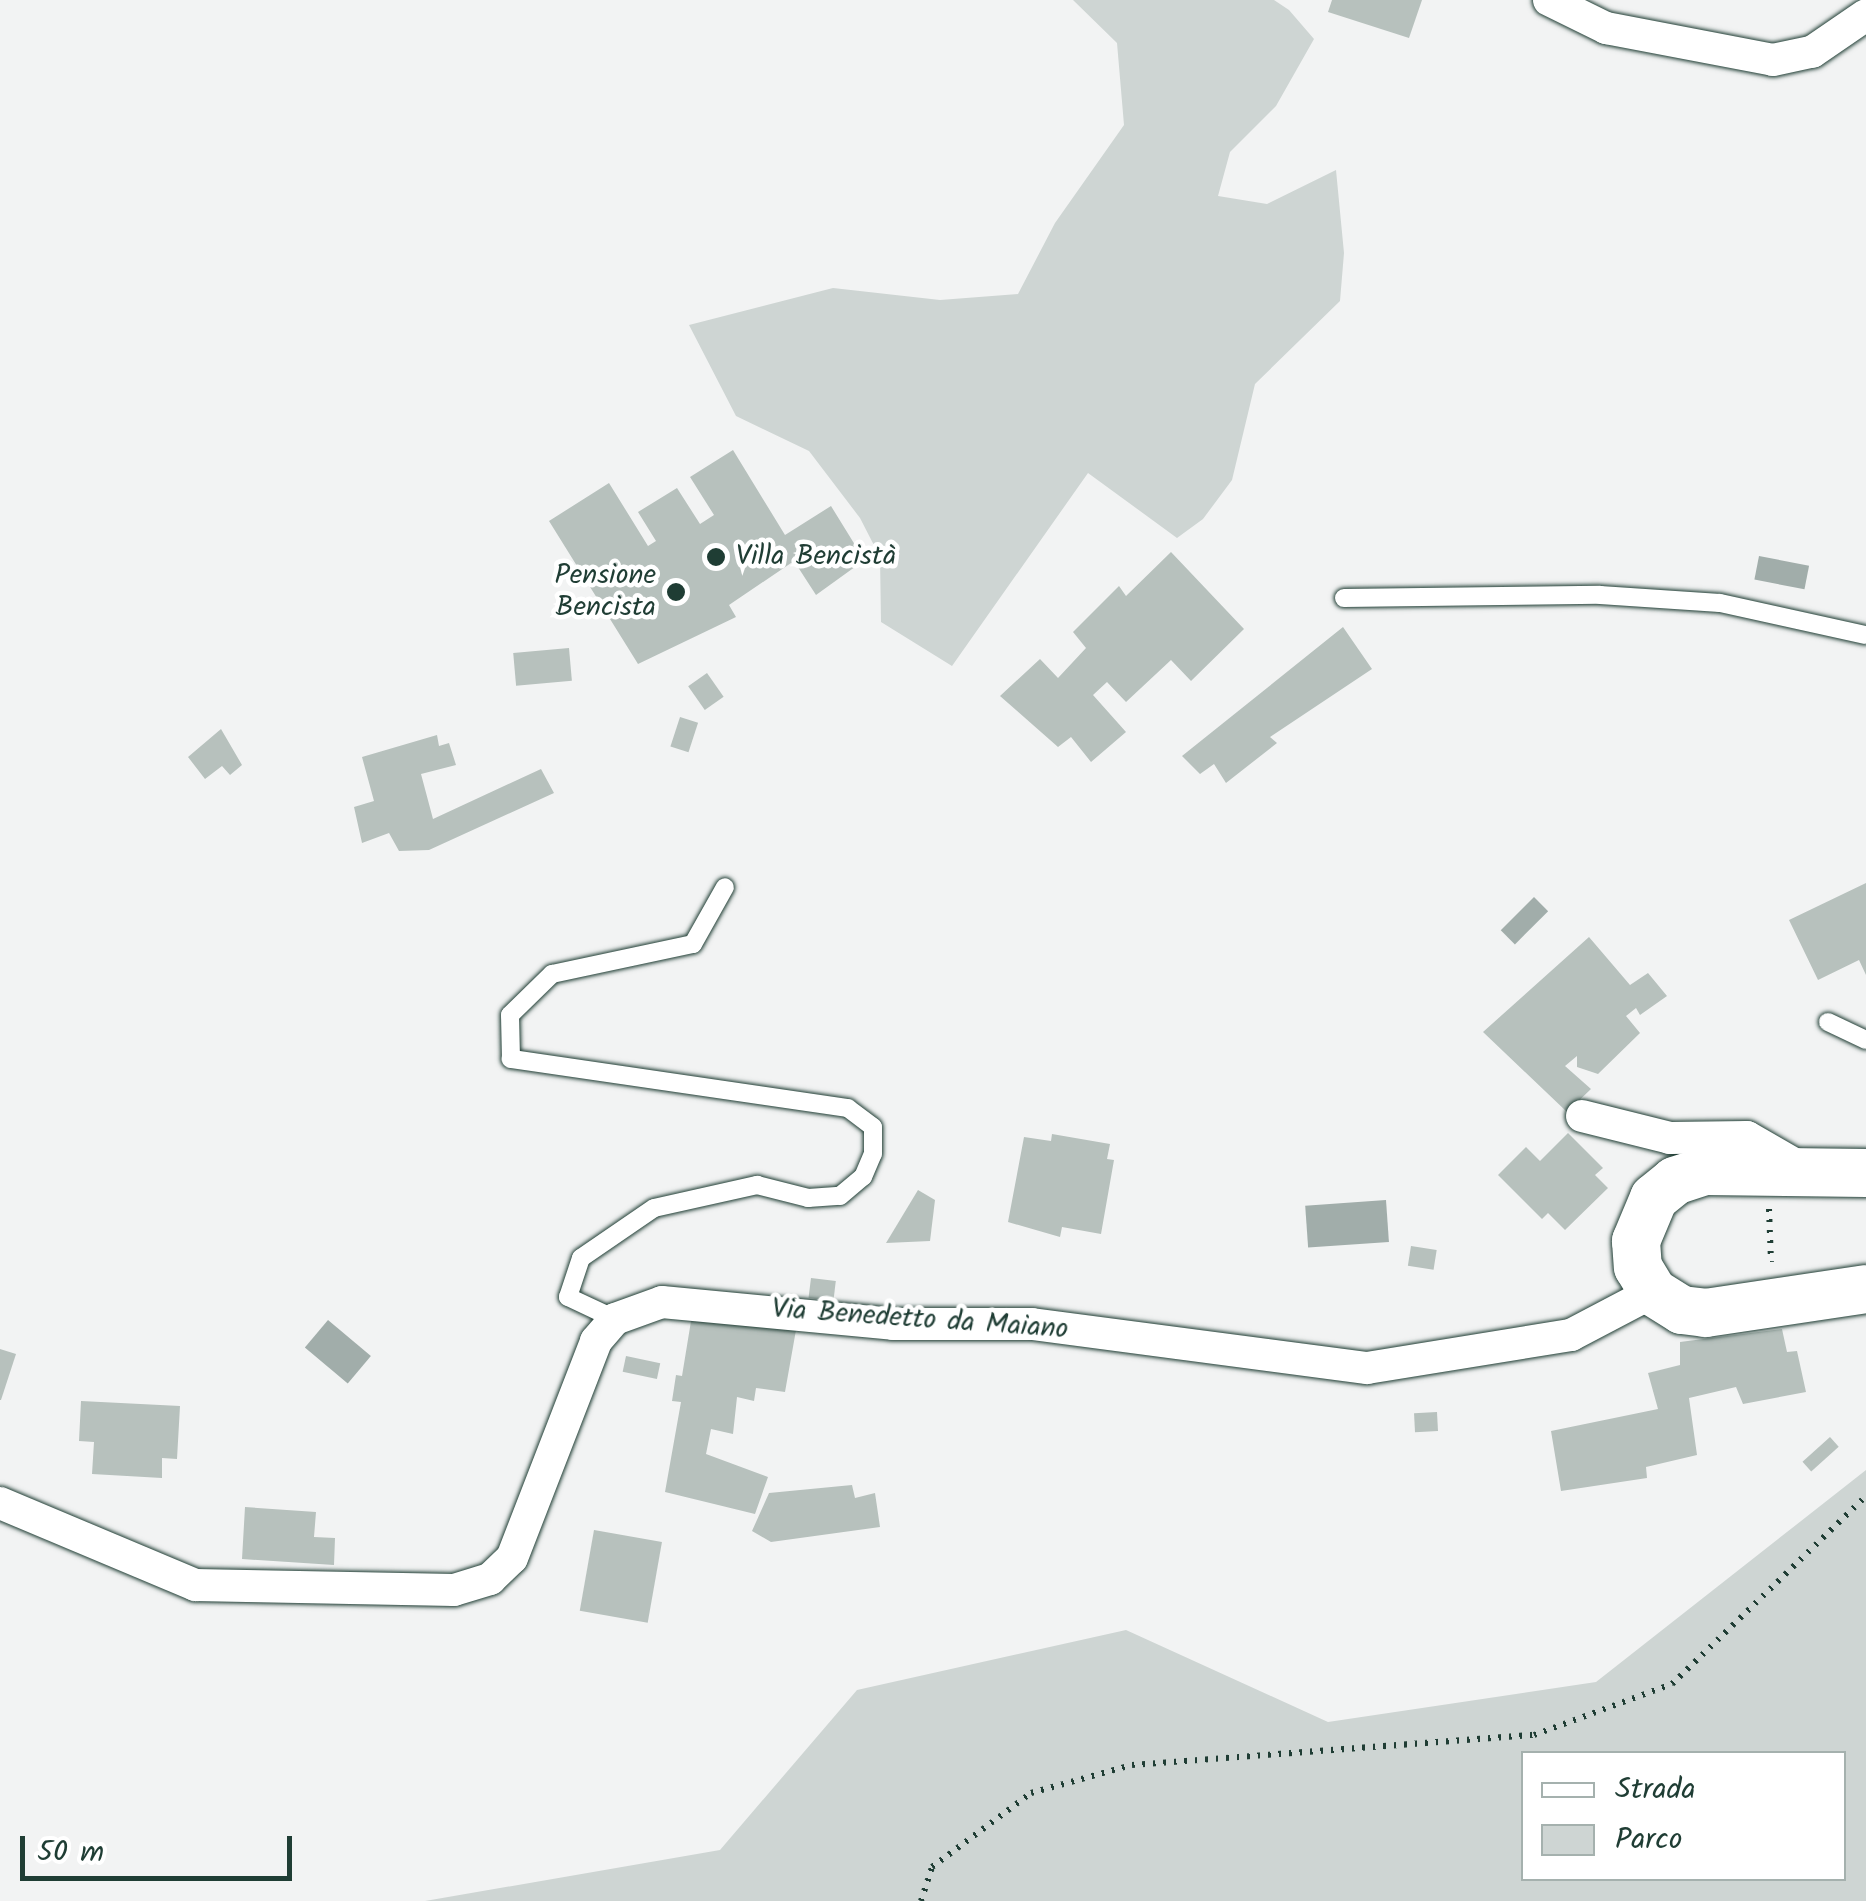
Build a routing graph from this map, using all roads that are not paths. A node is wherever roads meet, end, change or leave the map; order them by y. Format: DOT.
graph roads {
  1 [pos="1549,0"];
  2 [pos="1866,14"];
  3 [pos="1344,598"];
  4 [pos="1866,634"];
  5 [pos="725,887"];
  6 [pos="1828,1022"];
  7 [pos="1866,1040"];
  8 [pos="1582,1116"];
  9 [pos="1787,1172"];
  10 [pos="1866,1173"];
  11 [pos="1866,1289"];
  12 [pos="1653,1292"];
  13 [pos="615,1319"];
  14 [pos="0,1503"];
  1 -- 2 [label="street"];
  3 -- 4 [label="lane"];
  5 -- 13 [label="lane"];
  6 -- 7 [label="lane"];
  8 -- 9 [label="street"];
  9 -- 10 [label="main road"];
  9 -- 12 [label="main road"];
  11 -- 12 [label="main road"];
  12 -- 13 [label="street, Via Benedetto da Maiano"];
  13 -- 14 [label="street"];
}
